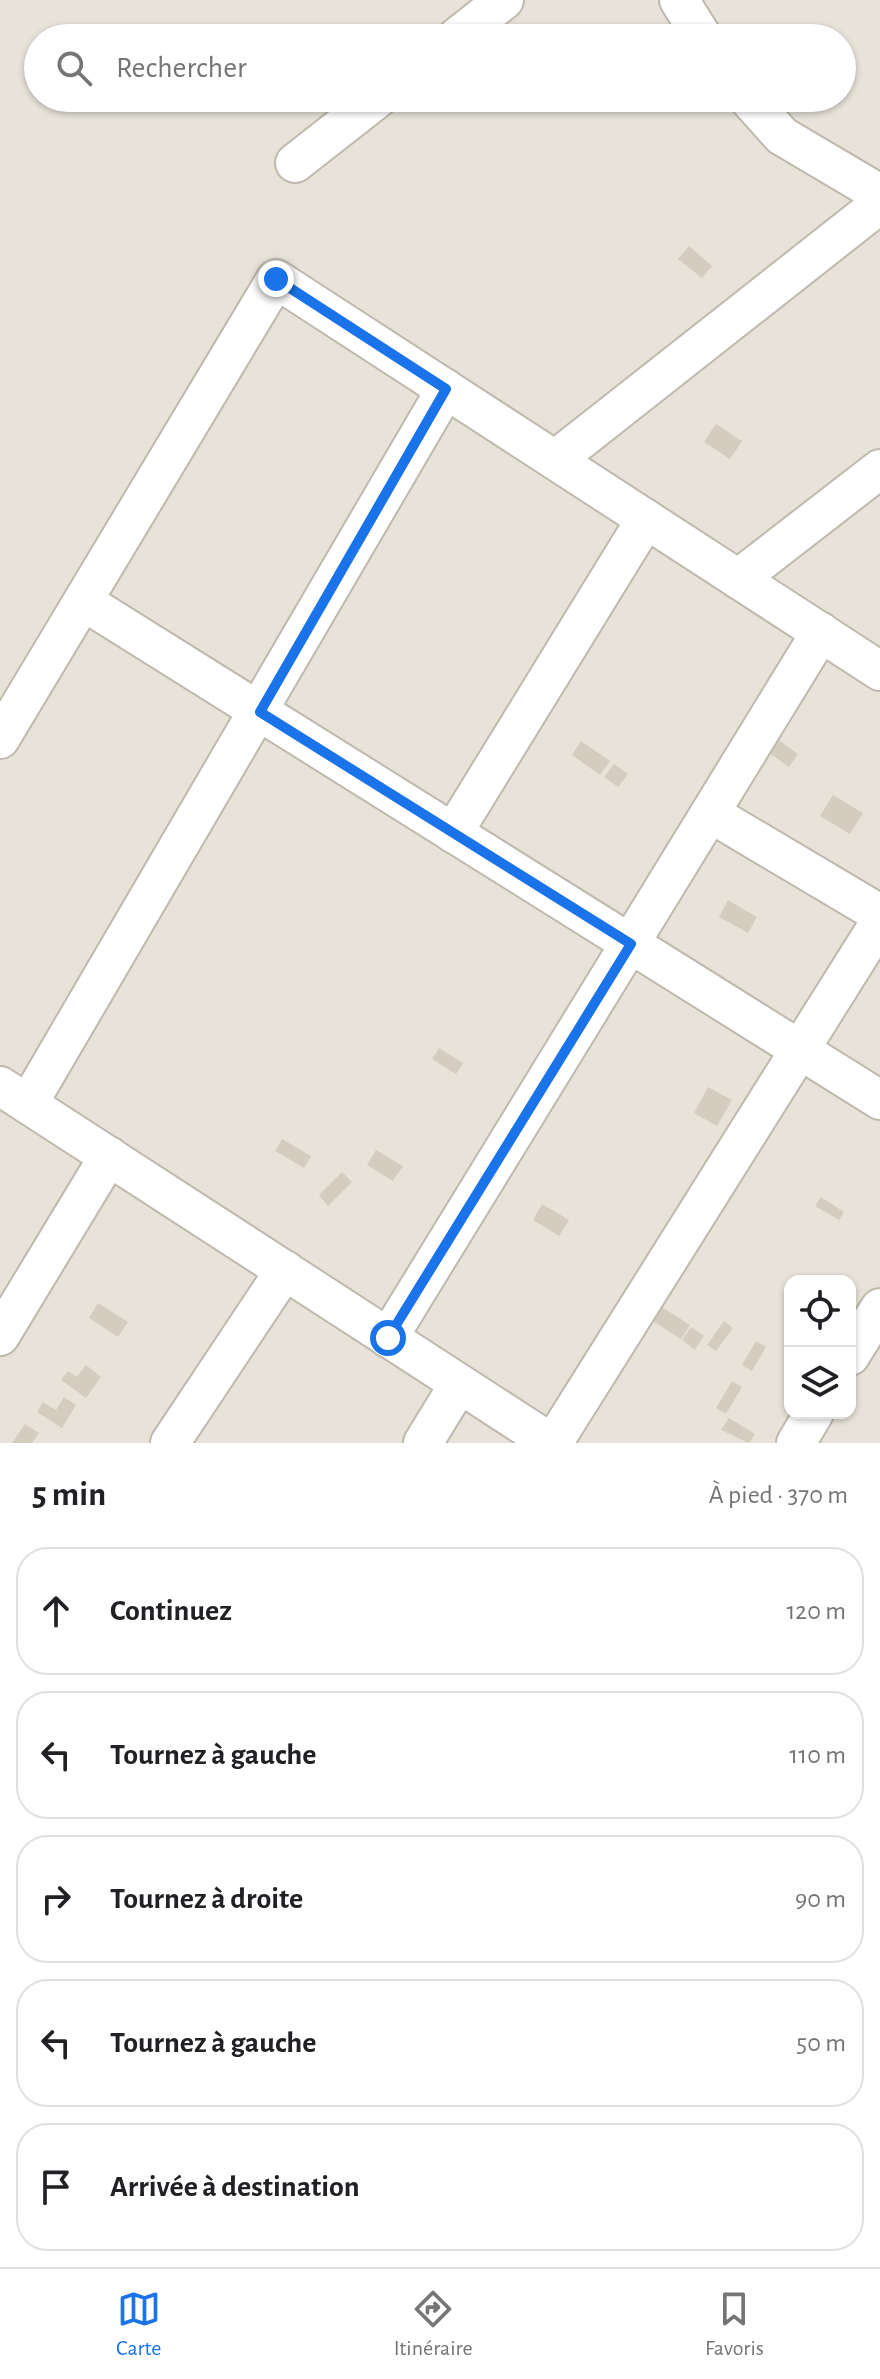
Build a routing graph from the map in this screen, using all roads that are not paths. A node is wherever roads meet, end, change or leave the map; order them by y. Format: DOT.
graph roads {
  1 [pos="504,0"];
  2 [pos="679,0"];
  3 [pos="474,24"];
  4 [pos="694,24"];
  5 [pos="360,112"];
  6 [pos="761,112"];
  7 [pos="295,163"];
  8 [pos="880,194"];
  9 [pos="880,204"];
  10 [pos="446,389"];
  11 [pos="555,460"];
  12 [pos="880,469"];
  13 [pos="646,519"];
  14 [pos="738,579"];
  15 [pos="83,601"];
  16 [pos="821,632"];
  17 [pos="880,671"];
  18 [pos="260,712"];
  19 [pos="0,739"];
  20 [pos="710,813"];
  21 [pos="453,833"];
  22 [pos="880,914"];
  23 [pos="880,922"];
  24 [pos="631,944"];
  25 [pos="800,1050"];
  26 [pos="14,1095"];
  27 [pos="880,1100"];
  28 [pos="109,1156"];
  29 [pos="285,1270"];
  30 [pos="880,1308"];
  31 [pos="0,1336"];
  32 [pos="388,1338"];
  33 [pos="856,1347"];
  34 [pos="459,1384"];
  35 [pos="810,1419"];
  36 [pos="170,1443"];
  37 [pos="423,1443"];
  38 [pos="552,1443"];
  39 [pos="796,1443"];
  1 -- 3 [label="street"];
  2 -- 4 [label="street"];
  5 -- 7 [label="street"];
  6 -- 8 [label="street"];
  9 -- 11 [label="street"];
  10 -- 11 [label="street"];
  10 -- 15 [label="street"];
  10 -- 18 [label="street"];
  11 -- 13 [label="street"];
  12 -- 14 [label="street"];
  13 -- 14 [label="street"];
  13 -- 21 [label="street"];
  14 -- 16 [label="street"];
  15 -- 18 [label="street"];
  15 -- 19 [label="street"];
  16 -- 17 [label="street"];
  16 -- 20 [label="street"];
  18 -- 21 [label="street"];
  18 -- 26 [label="street"];
  20 -- 22 [label="street"];
  20 -- 24 [label="street"];
  21 -- 24 [label="street"];
  23 -- 25 [label="street"];
  24 -- 25 [label="street"];
  24 -- 32 [label="street"];
  25 -- 27 [label="street"];
  25 -- 38 [label="street"];
  26 -- 28 [label="street"];
  28 -- 29 [label="street"];
  28 -- 31 [label="street"];
  29 -- 32 [label="street"];
  29 -- 36 [label="street"];
  30 -- 33 [label="street"];
  32 -- 34 [label="street"];
  34 -- 37 [label="street"];
  34 -- 38 [label="street"];
  35 -- 39 [label="street"];
}
